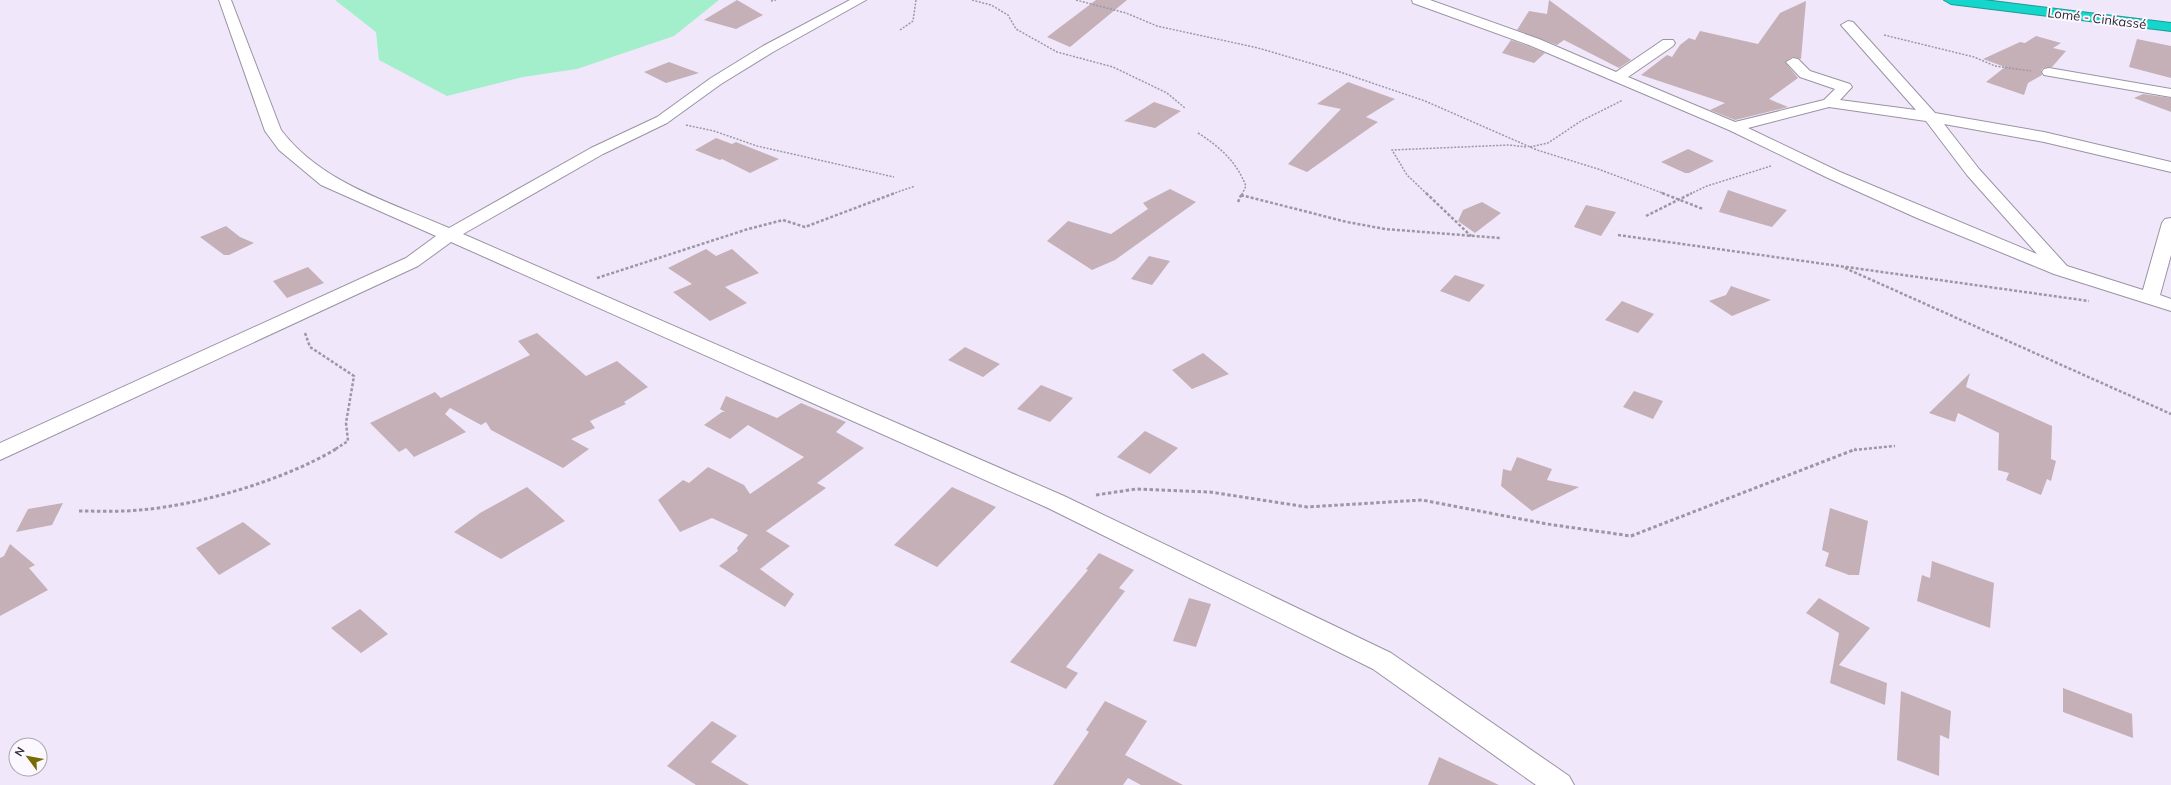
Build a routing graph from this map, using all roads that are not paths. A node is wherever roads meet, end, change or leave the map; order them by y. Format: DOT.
graph roads {
  1 [pos="225,0"];
  2 [pos="860,0"];
  3 [pos="1418,0"];
  4 [pos="1951,0"];
  5 [pos="1848,25"];
  6 [pos="2171,27"];
  7 [pos="1668,43"];
  8 [pos="1793,62"];
  9 [pos="2049,72"];
  10 [pos="1617,78"];
  11 [pos="2171,93"];
  12 [pos="1829,103"];
  13 [pos="1929,115"];
  14 [pos="1734,127"];
  15 [pos="2171,166"];
  16 [pos="2171,223"];
  17 [pos="449,235"];
  18 [pos="2061,270"];
  19 [pos="2150,297"];
  20 [pos="2171,305"];
  21 [pos="0,452"];
  22 [pos="1559,785"];
  1 -- 17 [label="street"];
  2 -- 17 [label="street"];
  3 -- 10 [label="street"];
  4 -- 6 [label="highway, Lomé - Cinkassé"];
  5 -- 13 [label="street"];
  7 -- 10 [label="street"];
  8 -- 12 [label="street"];
  9 -- 11 [label="street"];
  10 -- 14 [label="street"];
  12 -- 13 [label="street"];
  12 -- 14 [label="street"];
  13 -- 15 [label="street"];
  13 -- 18 [label="street"];
  14 -- 18 [label="street"];
  16 -- 19 [label="street"];
  17 -- 21 [label="street"];
  17 -- 22 [label="street"];
  18 -- 19 [label="street"];
  19 -- 20 [label="street"];
}
